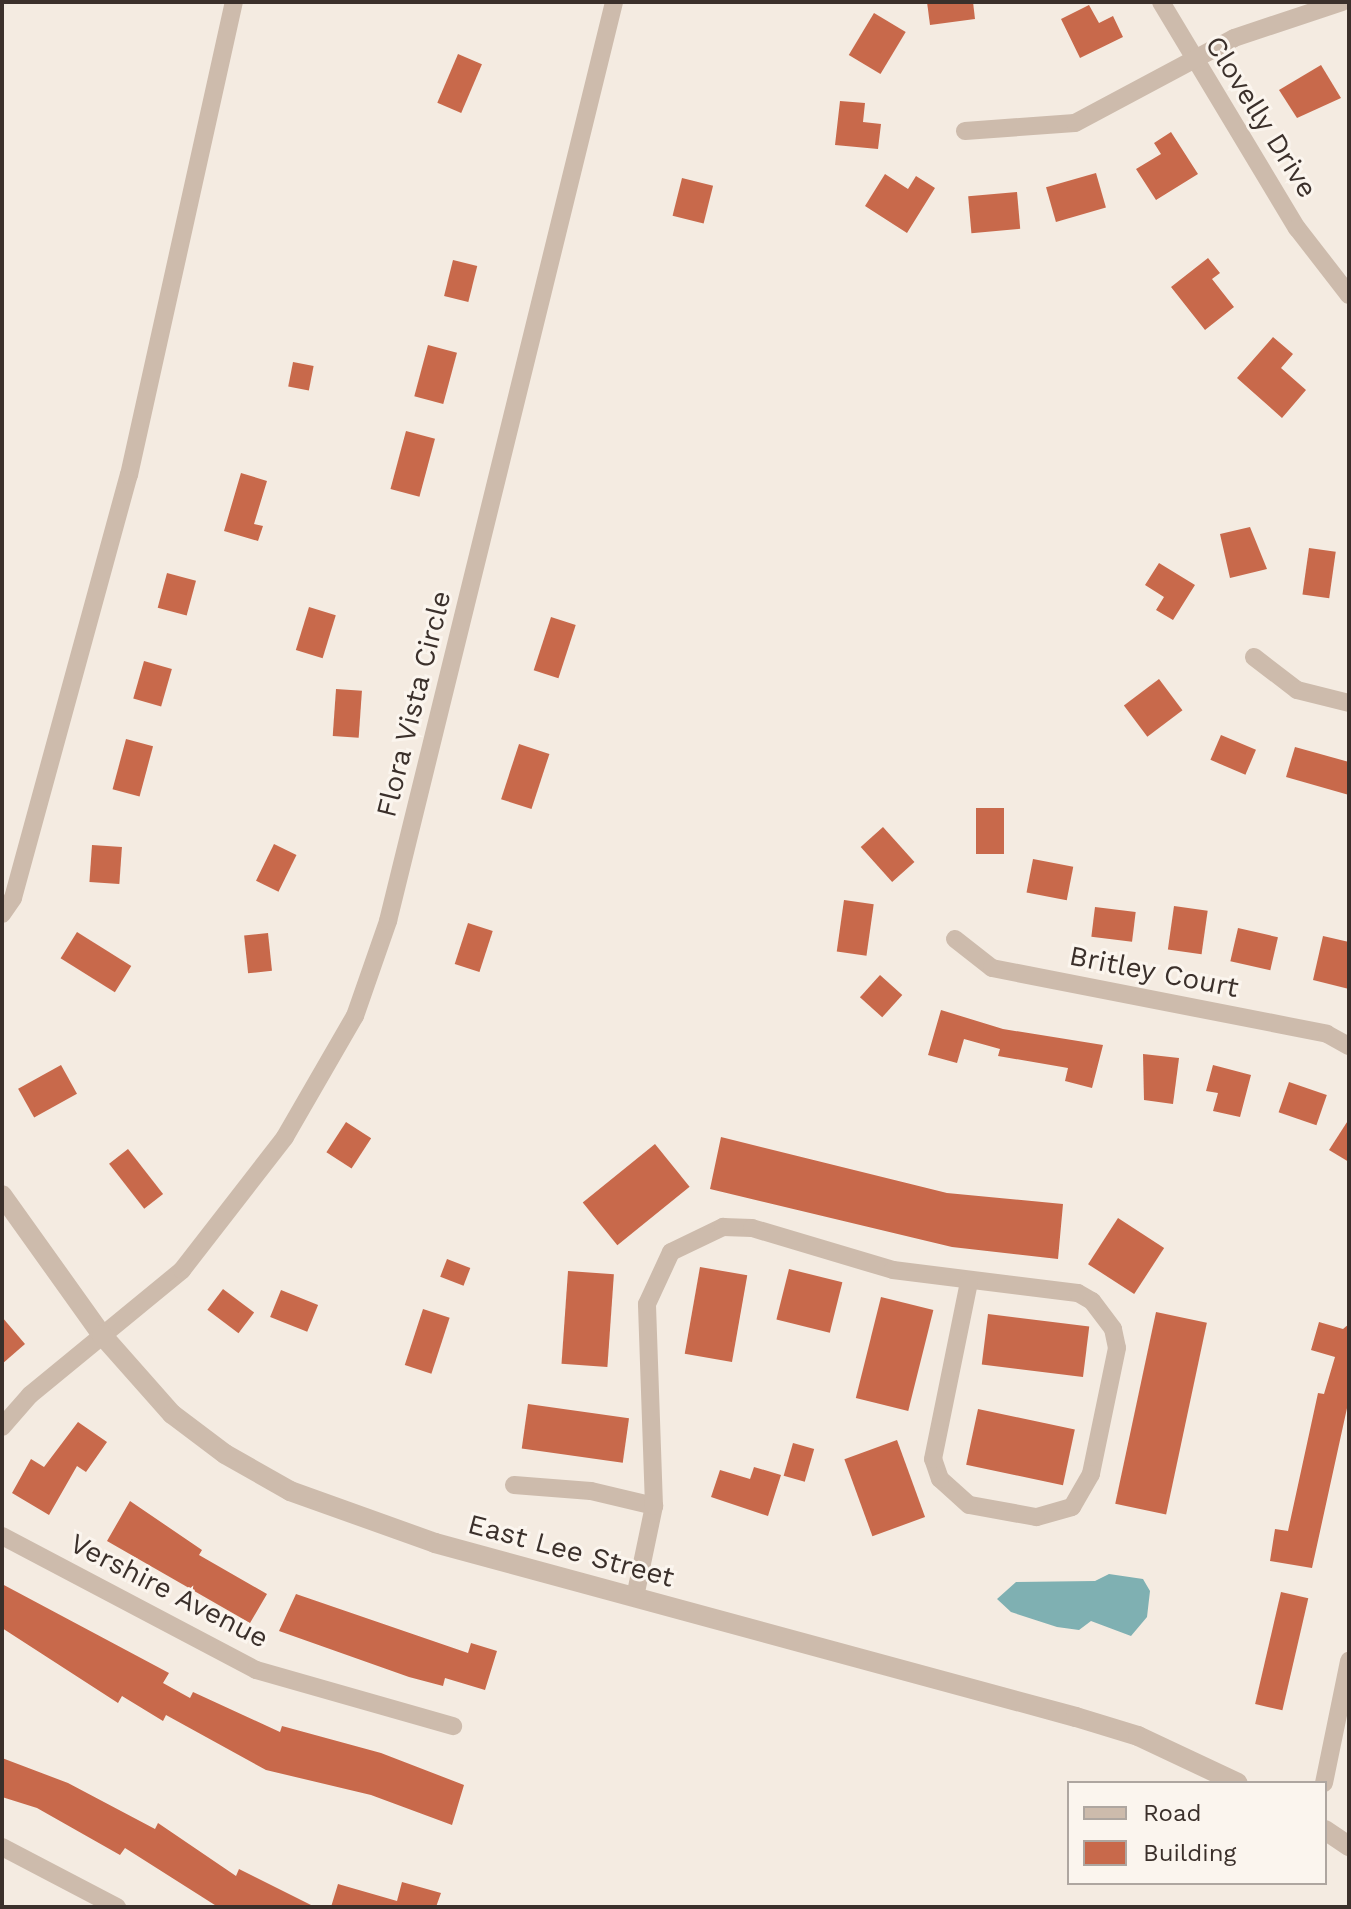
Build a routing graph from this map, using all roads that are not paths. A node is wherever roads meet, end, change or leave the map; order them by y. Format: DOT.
graph roads {
  1 [pos="234,2"];
  2 [pos="614,2"];
  3 [pos="1161,2"];
  4 [pos="1342,2"];
  5 [pos="1193,62"];
  6 [pos="965,131"];
  7 [pos="1349,295"];
  8 [pos="1254,657"];
  9 [pos="1349,703"];
  10 [pos="2,914"];
  11 [pos="955,939"];
  12 [pos="1349,1046"];
  13 [pos="2,1195"];
  14 [pos="969,1282"];
  15 [pos="102,1335"];
  16 [pos="2,1427"];
  17 [pos="514,1485"];
  18 [pos="654,1506"];
  19 [pos="2,1536"];
  20 [pos="635,1597"];
  21 [pos="1349,1661"];
  22 [pos="453,1726"];
  23 [pos="1234,1781"];
  24 [pos="1324,1781"];
  25 [pos="1327,1831"];
  26 [pos="1349,1846"];
  27 [pos="2,1847"];
  28 [pos="117,1907"];
  1 -- 10 [label="street"];
  2 -- 15 [label="street, Flora Vista Circle"];
  3 -- 5 [label="street, Clovelly Drive"];
  4 -- 5 [label="street"];
  5 -- 6 [label="street"];
  5 -- 7 [label="street, Clovelly Drive"];
  8 -- 9 [label="street"];
  11 -- 12 [label="street, Britley Court"];
  13 -- 15 [label="street, East Lee Street"];
  14 -- 14 [label="street"];
  14 -- 18 [label="street"];
  15 -- 16 [label="street, Flora Vista Circle"];
  15 -- 20 [label="street, East Lee Street"];
  17 -- 18 [label="street"];
  18 -- 20 [label="street"];
  19 -- 22 [label="street, Vershire Avenue"];
  20 -- 23 [label="street, East Lee Street"];
  21 -- 24 [label="street"];
  25 -- 26 [label="street"];
  27 -- 28 [label="street"];
}
